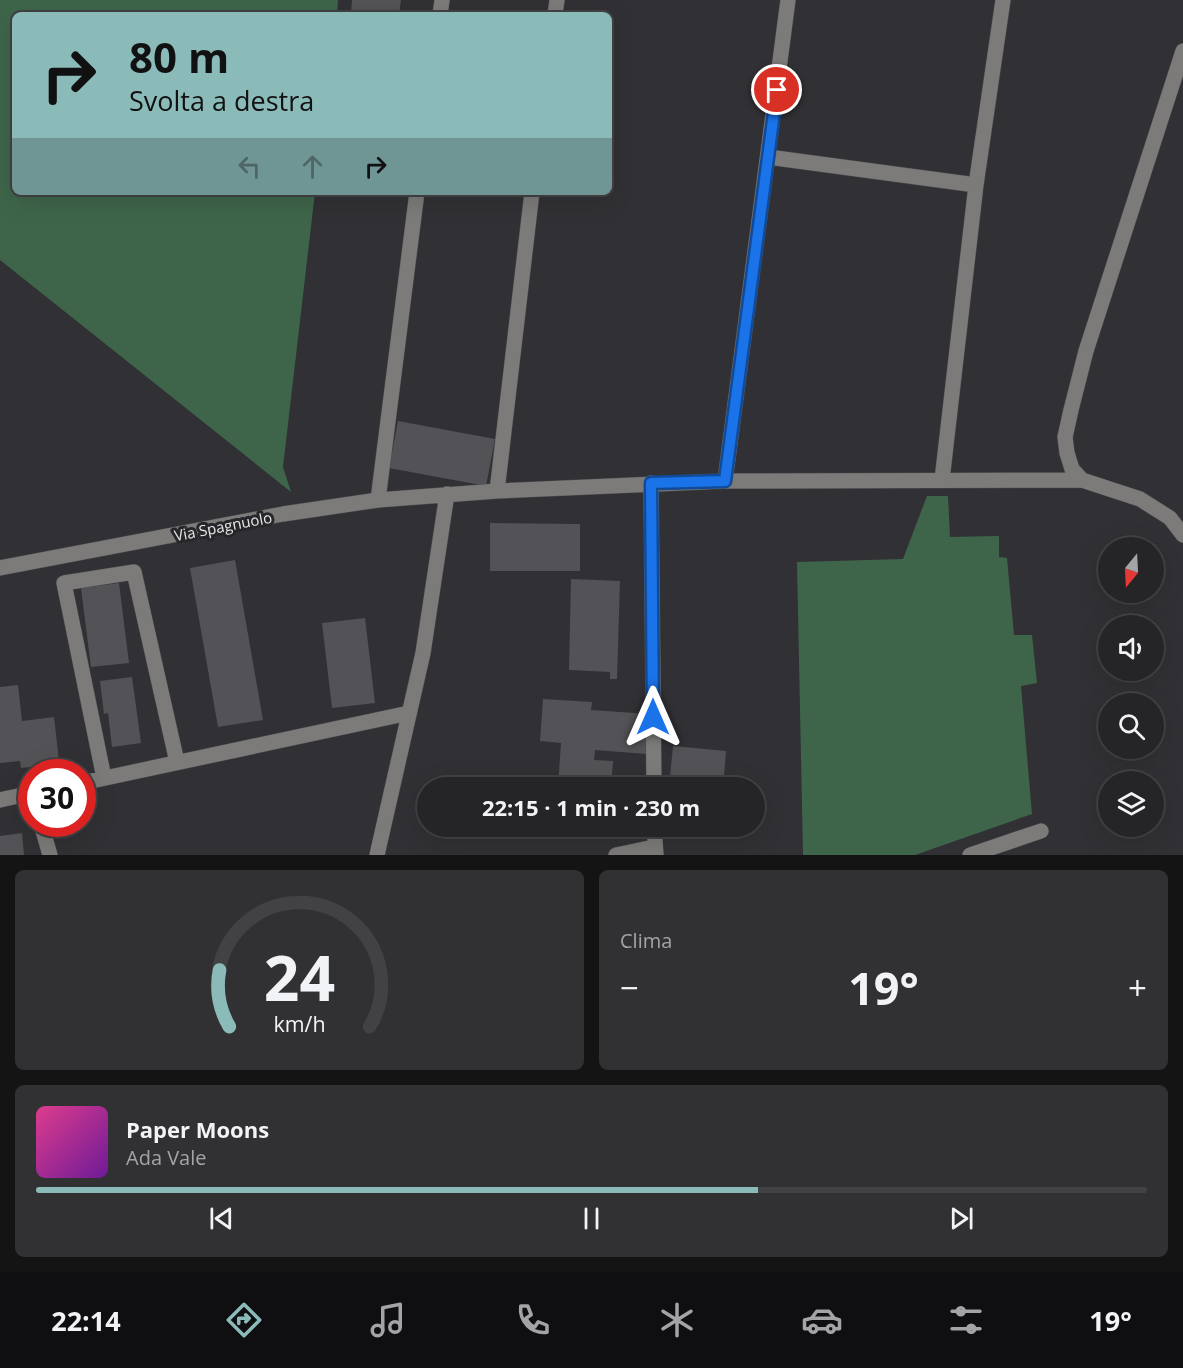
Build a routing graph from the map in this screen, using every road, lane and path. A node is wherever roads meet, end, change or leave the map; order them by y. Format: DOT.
graph roads {
  1 [pos="788,0"];
  2 [pos="1003,0"];
  3 [pos="1183,51"];
  4 [pos="768,157"];
  5 [pos="976,185"];
  6 [pos="417,195"];
  7 [pos="532,195"];
  8 [pos="942,480"];
  9 [pos="1082,480"];
  10 [pos="725,481"];
  11 [pos="651,483"];
  12 [pos="497,491"];
  13 [pos="447,494"];
  14 [pos="378,500"];
  15 [pos="1183,535"];
  16 [pos="0,568"];
  17 [pos="409,713"];
  18 [pos="177,762"];
  19 [pos="654,777"];
  20 [pos="104,778"];
  21 [pos="96,780"];
  22 [pos="18,796"];
  23 [pos="0,800"];
  24 [pos="1041,831"];
  25 [pos="45,837"];
  26 [pos="655,851"];
  27 [pos="50,855"];
  28 [pos="377,855"];
  29 [pos="616,855"];
  30 [pos="970,855"];
  1 -- 4 [label="street"];
  2 -- 5 [label="street"];
  3 -- 9 [label="street"];
  4 -- 5 [label="street"];
  4 -- 10 [label="street"];
  5 -- 8 [label="street"];
  6 -- 14 [label="street"];
  7 -- 12 [label="street"];
  8 -- 9 [label="street, Via Spagnuolo"];
  8 -- 10 [label="street, Via Spagnuolo"];
  9 -- 15 [label="street, Via Spagnuolo"];
  10 -- 11 [label="street, Via Spagnuolo"];
  11 -- 12 [label="street, Via Spagnuolo"];
  11 -- 19 [label="street"];
  12 -- 13 [label="street, Via Spagnuolo"];
  13 -- 14 [label="street, Via Spagnuolo"];
  13 -- 17 [label="street"];
  14 -- 16 [label="street, Via Spagnuolo"];
  17 -- 18 [label="street"];
  17 -- 28 [label="street"];
  18 -- 20 [label="street"];
  18 -- 20 [label="street"];
  20 -- 21 [label="street"];
  22 -- 23 [label="street"];
  24 -- 30 [label="street"];
  25 -- 27 [label="street"];
  26 -- 29 [label="street"];
}
